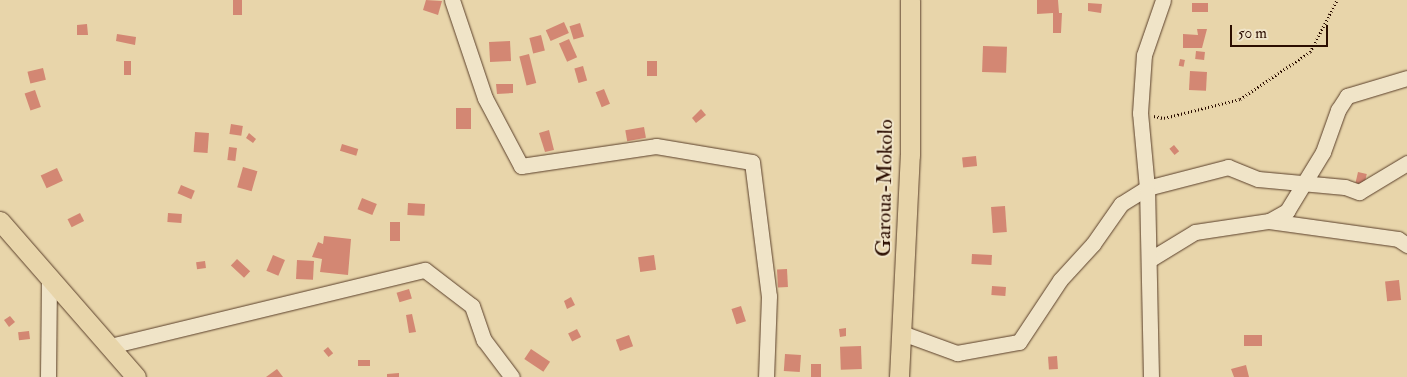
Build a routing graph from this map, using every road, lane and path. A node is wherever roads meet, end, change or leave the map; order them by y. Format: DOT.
graph roads {
  1 [pos="452,0"];
  2 [pos="910,0"];
  3 [pos="1163,0"];
  4 [pos="1337,0"];
  5 [pos="1407,78"];
  6 [pos="1140,113"];
  7 [pos="1407,163"];
  8 [pos="1304,183"];
  9 [pos="1147,188"];
  10 [pos="0,221"];
  11 [pos="1269,221"];
  12 [pos="1407,245"];
  13 [pos="1149,260"];
  14 [pos="49,281"];
  15 [pos="902,333"];
  16 [pos="110,346"];
  17 [pos="48,377"];
  18 [pos="136,377"];
  19 [pos="512,377"];
  20 [pos="766,377"];
  21 [pos="899,377"];
  22 [pos="1152,377"];
  1 -- 20 [label="street"];
  2 -- 15 [label="main road, Garoua-Mokolo"];
  3 -- 6 [label="street"];
  4 -- 6 [label="path"];
  5 -- 8 [label="street"];
  6 -- 9 [label="street"];
  7 -- 8 [label="street"];
  8 -- 9 [label="street"];
  8 -- 11 [label="street"];
  9 -- 13 [label="street"];
  9 -- 15 [label="street"];
  10 -- 14 [label="main road"];
  11 -- 12 [label="street"];
  11 -- 13 [label="street"];
  13 -- 22 [label="street"];
  14 -- 16 [label="main road"];
  14 -- 17 [label="street"];
  15 -- 21 [label="main road, Garoua-Mokolo"];
  16 -- 18 [label="main road"];
  16 -- 19 [label="street"];
}
